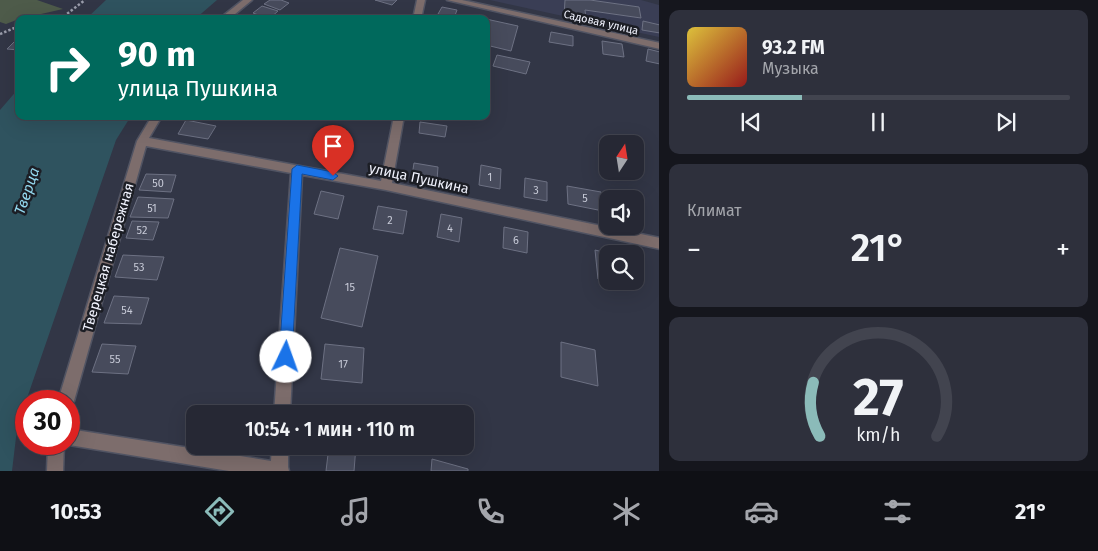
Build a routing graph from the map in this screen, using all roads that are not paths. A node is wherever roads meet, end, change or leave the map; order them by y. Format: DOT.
graph roads {
  1 [pos="248,0"];
  2 [pos="420,0"];
  3 [pos="456,1"];
  4 [pos="228,15"];
  5 [pos="418,15"];
  6 [pos="659,46"];
  7 [pos="155,120"];
  8 [pos="398,120"];
  9 [pos="142,141"];
  10 [pos="297,169"];
  11 [pos="386,186"];
  12 [pos="659,244"];
  13 [pos="69,390"];
  14 [pos="283,405"];
  15 [pos="80,439"];
  16 [pos="56,455"];
  17 [pos="280,455"];
  18 [pos="280,470"];
  19 [pos="55,471"];
  1 -- 4 [label="street"];
  2 -- 5 [label="street"];
  3 -- 6 [label="street, Садовая улица"];
  7 -- 9 [label="street, Тверецкая набережная"];
  8 -- 11 [label="street"];
  9 -- 10 [label="street, улица Пушкина"];
  9 -- 13 [label="street, Тверецкая набережная"];
  10 -- 11 [label="street, улица Пушкина"];
  10 -- 14 [label="street"];
  11 -- 12 [label="street, улица Пушкина"];
  15 -- 18 [label="street"];
  16 -- 19 [label="street"];
  17 -- 18 [label="street"];
}
